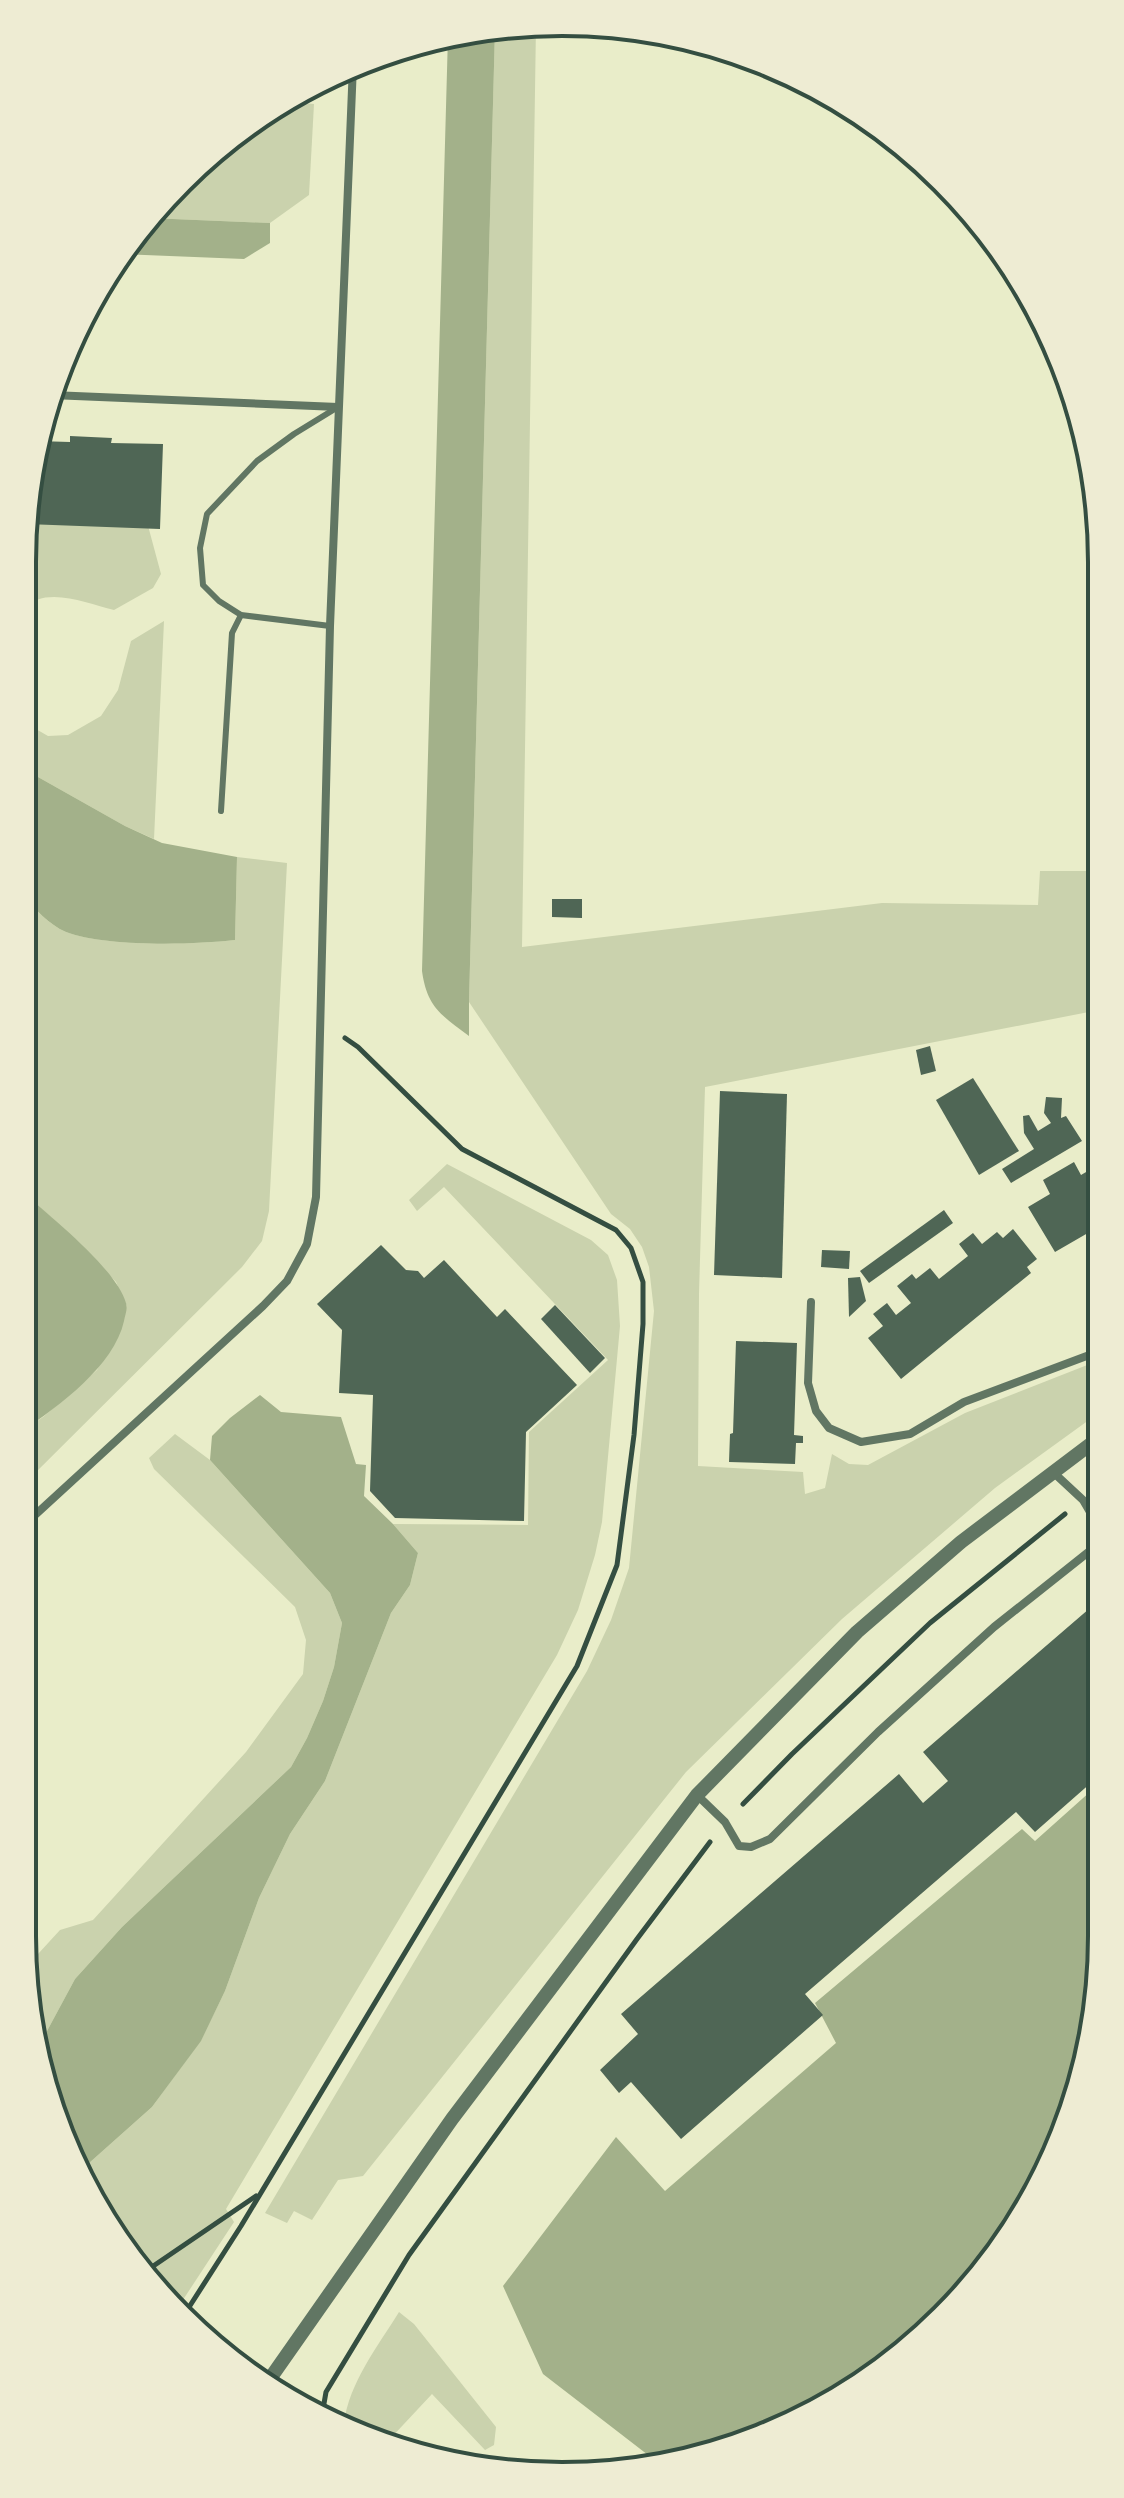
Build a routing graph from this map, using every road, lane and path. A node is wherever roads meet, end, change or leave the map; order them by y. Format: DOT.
graph roads {
  1 [pos="352,80"];
  2 [pos="63,396"];
  3 [pos="338,407"];
  4 [pos="241,615"];
  5 [pos="330,626"];
  6 [pos="221,811"];
  7 [pos="321,1021"];
  8 [pos="811,1302"];
  9 [pos="1088,1356"];
  10 [pos="1088,1446"];
  11 [pos="1054,1473"];
  12 [pos="1083,1500"];
  13 [pos="1088,1509"];
  14 [pos="36,1514"];
  15 [pos="1088,1552"];
  16 [pos="697,1795"];
  17 [pos="725,1822"];
  18 [pos="260,2193"];
  19 [pos="153,2266"];
  20 [pos="189,2307"];
  21 [pos="273,2375"];
  22 [pos="324,2405"];
  1 -- 3 [label="street"];
  2 -- 3 [label="street"];
  3 -- 4 [label="lane"];
  3 -- 5 [label="street"];
  4 -- 5 [label="lane"];
  4 -- 6 [label="lane"];
  5 -- 7 [label="street"];
  7 -- 14 [label="street"];
  7 -- 18 [label="path"];
  8 -- 9 [label="street"];
  10 -- 11 [label="street"];
  11 -- 12 [label="street"];
  11 -- 16 [label="street"];
  12 -- 13 [label="street"];
  12 -- 17 [label="path"];
  15 -- 17 [label="street"];
  16 -- 17 [label="street"];
  16 -- 21 [label="street"];
  17 -- 22 [label="path"];
  18 -- 19 [label="path"];
  18 -- 20 [label="path"];
}
